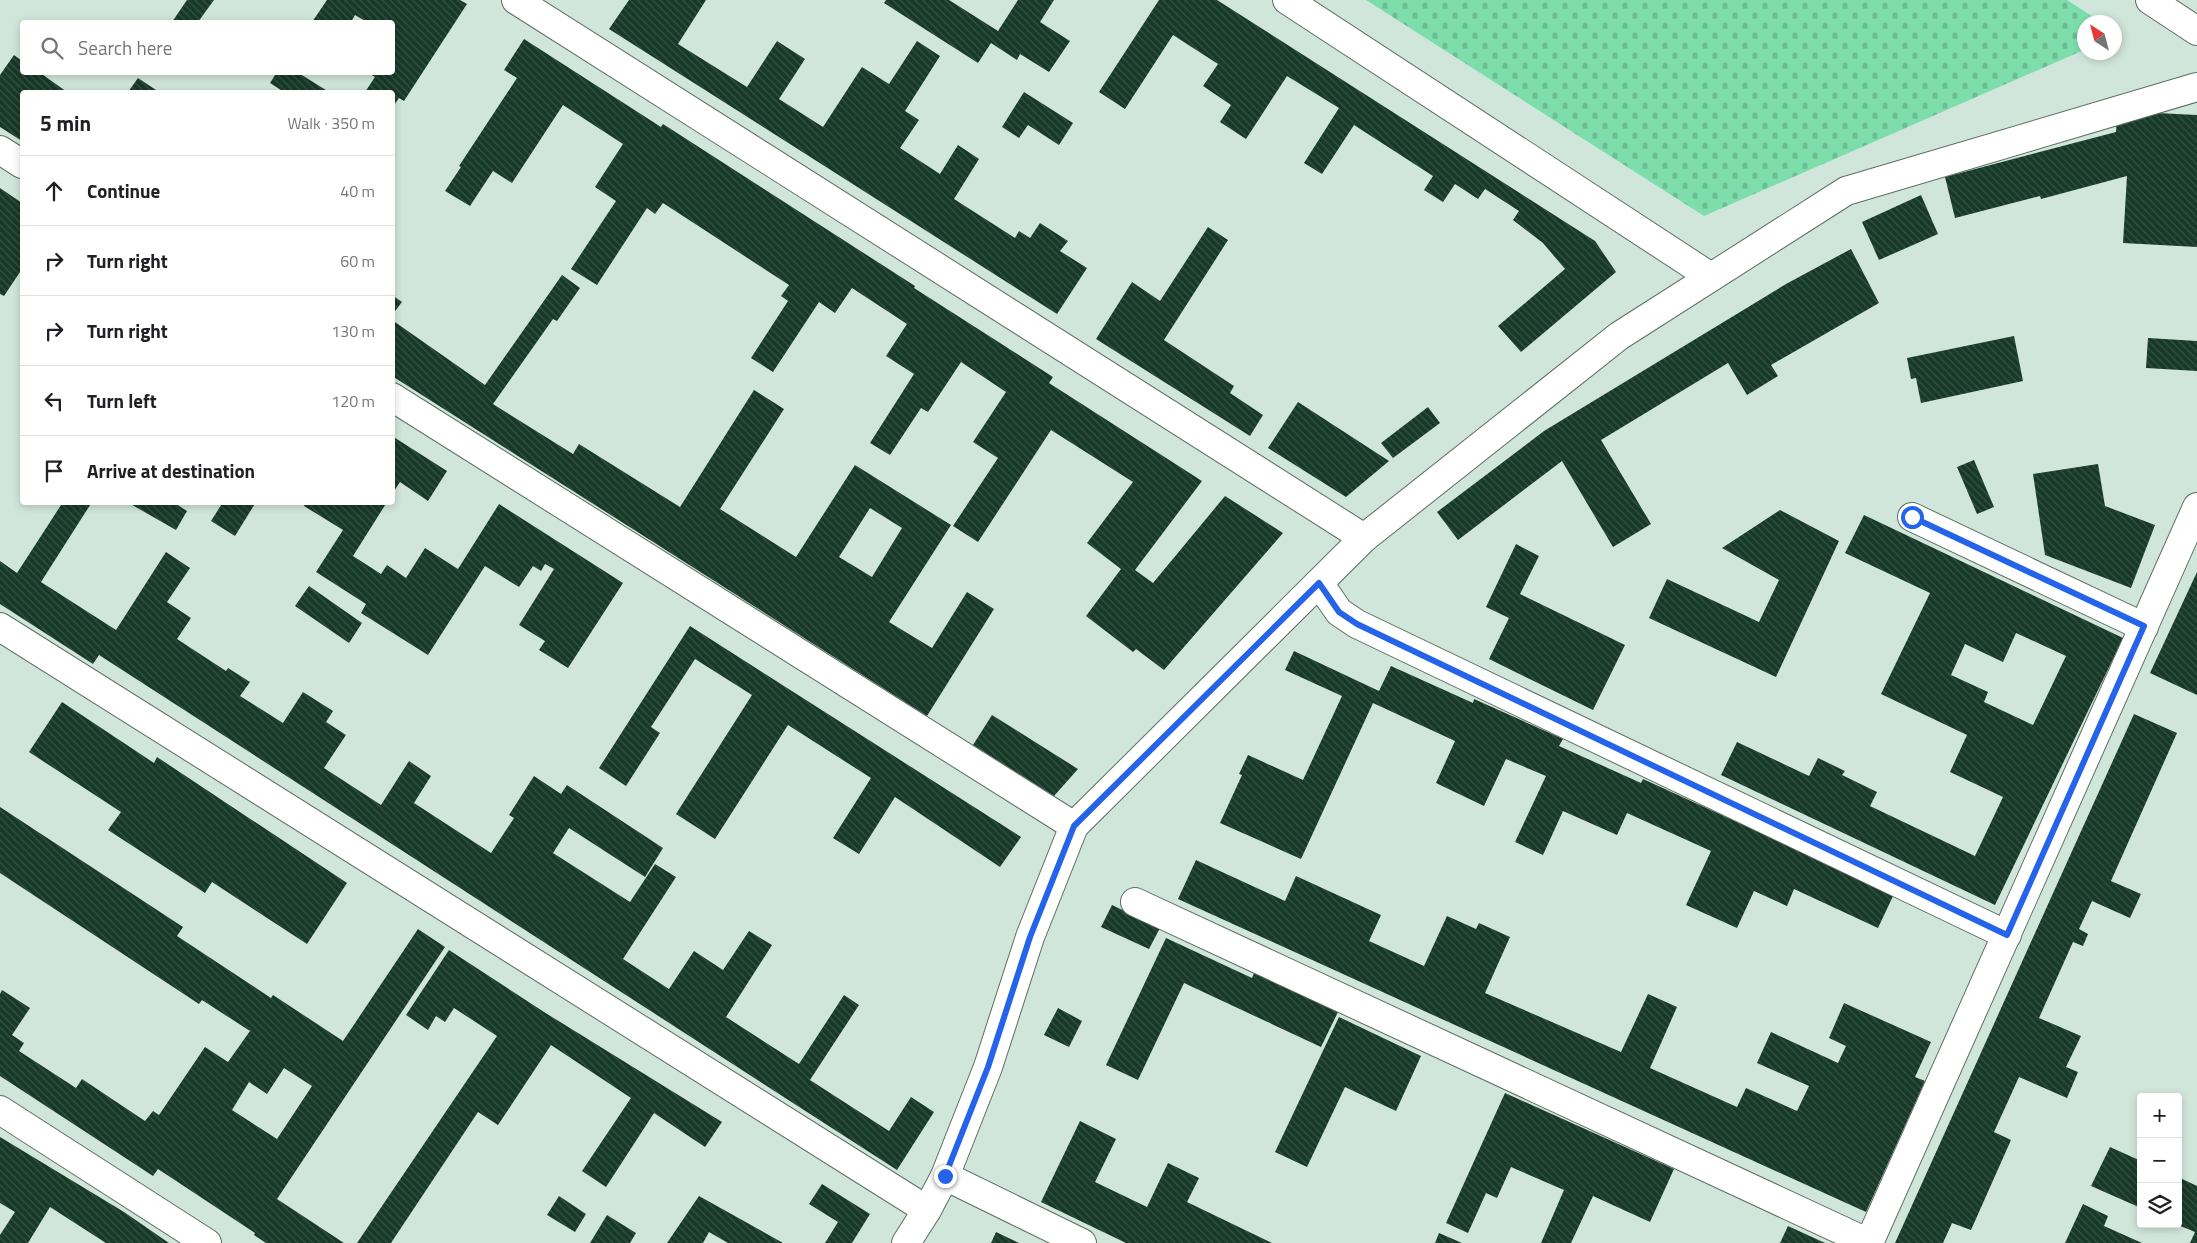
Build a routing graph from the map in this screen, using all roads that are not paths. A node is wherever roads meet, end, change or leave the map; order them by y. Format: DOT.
graph roads {
  1 [pos="516,0"];
  2 [pos="1286,0"];
  3 [pos="2150,0"];
  4 [pos="2197,31"];
  5 [pos="2197,87"];
  6 [pos="0,150"];
  7 [pos="20,163"];
  8 [pos="1711,277"];
  9 [pos="395,399"];
  10 [pos="2197,507"];
  11 [pos="1912,517"];
  12 [pos="1364,538"];
  13 [pos="1319,583"];
  14 [pos="2144,626"];
  15 [pos="0,627"];
  16 [pos="1074,826"];
  17 [pos="1135,902"];
  18 [pos="2007,935"];
  19 [pos="0,1110"];
  20 [pos="945,1176"];
  21 [pos="927,1210"];
  22 [pos="207,1243"];
  23 [pos="906,1243"];
  24 [pos="1082,1243"];
  25 [pos="1869,1243"];
  1 -- 12 [label="street"];
  2 -- 8 [label="street"];
  3 -- 4 [label="street"];
  5 -- 8 [label="street"];
  6 -- 7 [label="street"];
  8 -- 12 [label="street"];
  9 -- 16 [label="street"];
  10 -- 14 [label="street"];
  11 -- 14 [label="street"];
  12 -- 13 [label="street"];
  13 -- 16 [label="street"];
  13 -- 18 [label="street"];
  14 -- 18 [label="street"];
  15 -- 21 [label="street"];
  16 -- 20 [label="street"];
  17 -- 25 [label="street"];
  18 -- 25 [label="street"];
  19 -- 22 [label="street"];
  20 -- 21 [label="street"];
  20 -- 24 [label="street"];
  21 -- 23 [label="street"];
}
